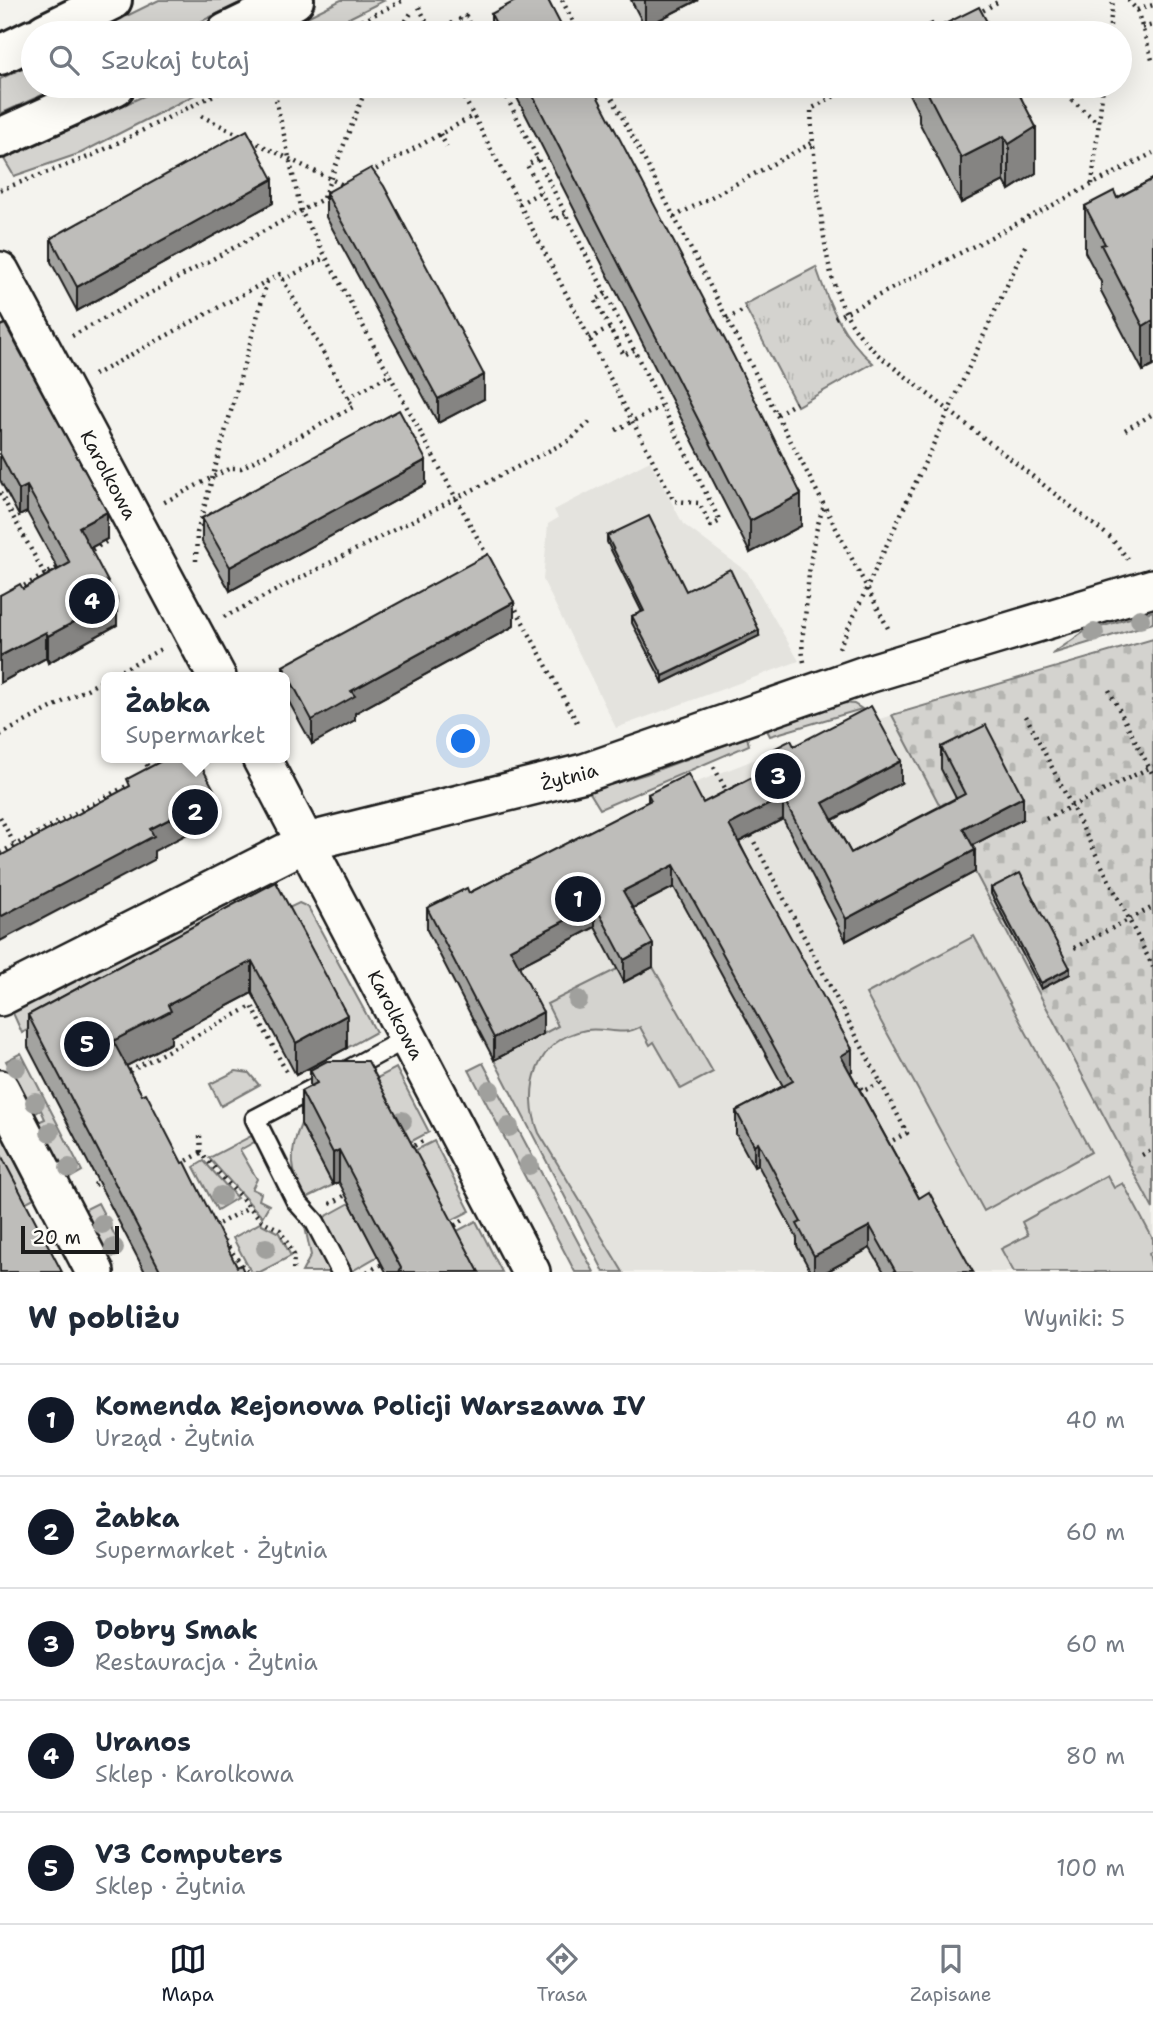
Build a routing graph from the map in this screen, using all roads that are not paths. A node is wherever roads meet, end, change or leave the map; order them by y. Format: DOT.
graph roads {
  1 [pos="112,0"];
  2 [pos="294,0"];
  3 [pos="69,21"];
  4 [pos="251,21"];
  5 [pos="21,45"];
  6 [pos="0,55"];
  7 [pos="88,98"];
  8 [pos="0,138"];
  9 [pos="0,271"];
  10 [pos="1143,577"];
  11 [pos="215,672"];
  12 [pos="264,763"];
  13 [pos="307,842"];
  14 [pos="0,997"];
  15 [pos="409,1037"];
  16 [pos="0,1089"];
  17 [pos="95,1272"];
  18 [pos="341,1272"];
  19 [pos="531,1272"];
  1 -- 3 [label="main road"];
  2 -- 4 [label="main road"];
  5 -- 6 [label="main road"];
  7 -- 8 [label="main road"];
  9 -- 11 [label="street, Karolkowa"];
  10 -- 13 [label="street, Żytnia"];
  12 -- 13 [label="street, Karolkowa"];
  13 -- 14 [label="street, Żytnia"];
  13 -- 15 [label="street, Karolkowa"];
  15 -- 18 [label="lane"];
  15 -- 19 [label="street, Karolkowa"];
  16 -- 17 [label="street"];
}
